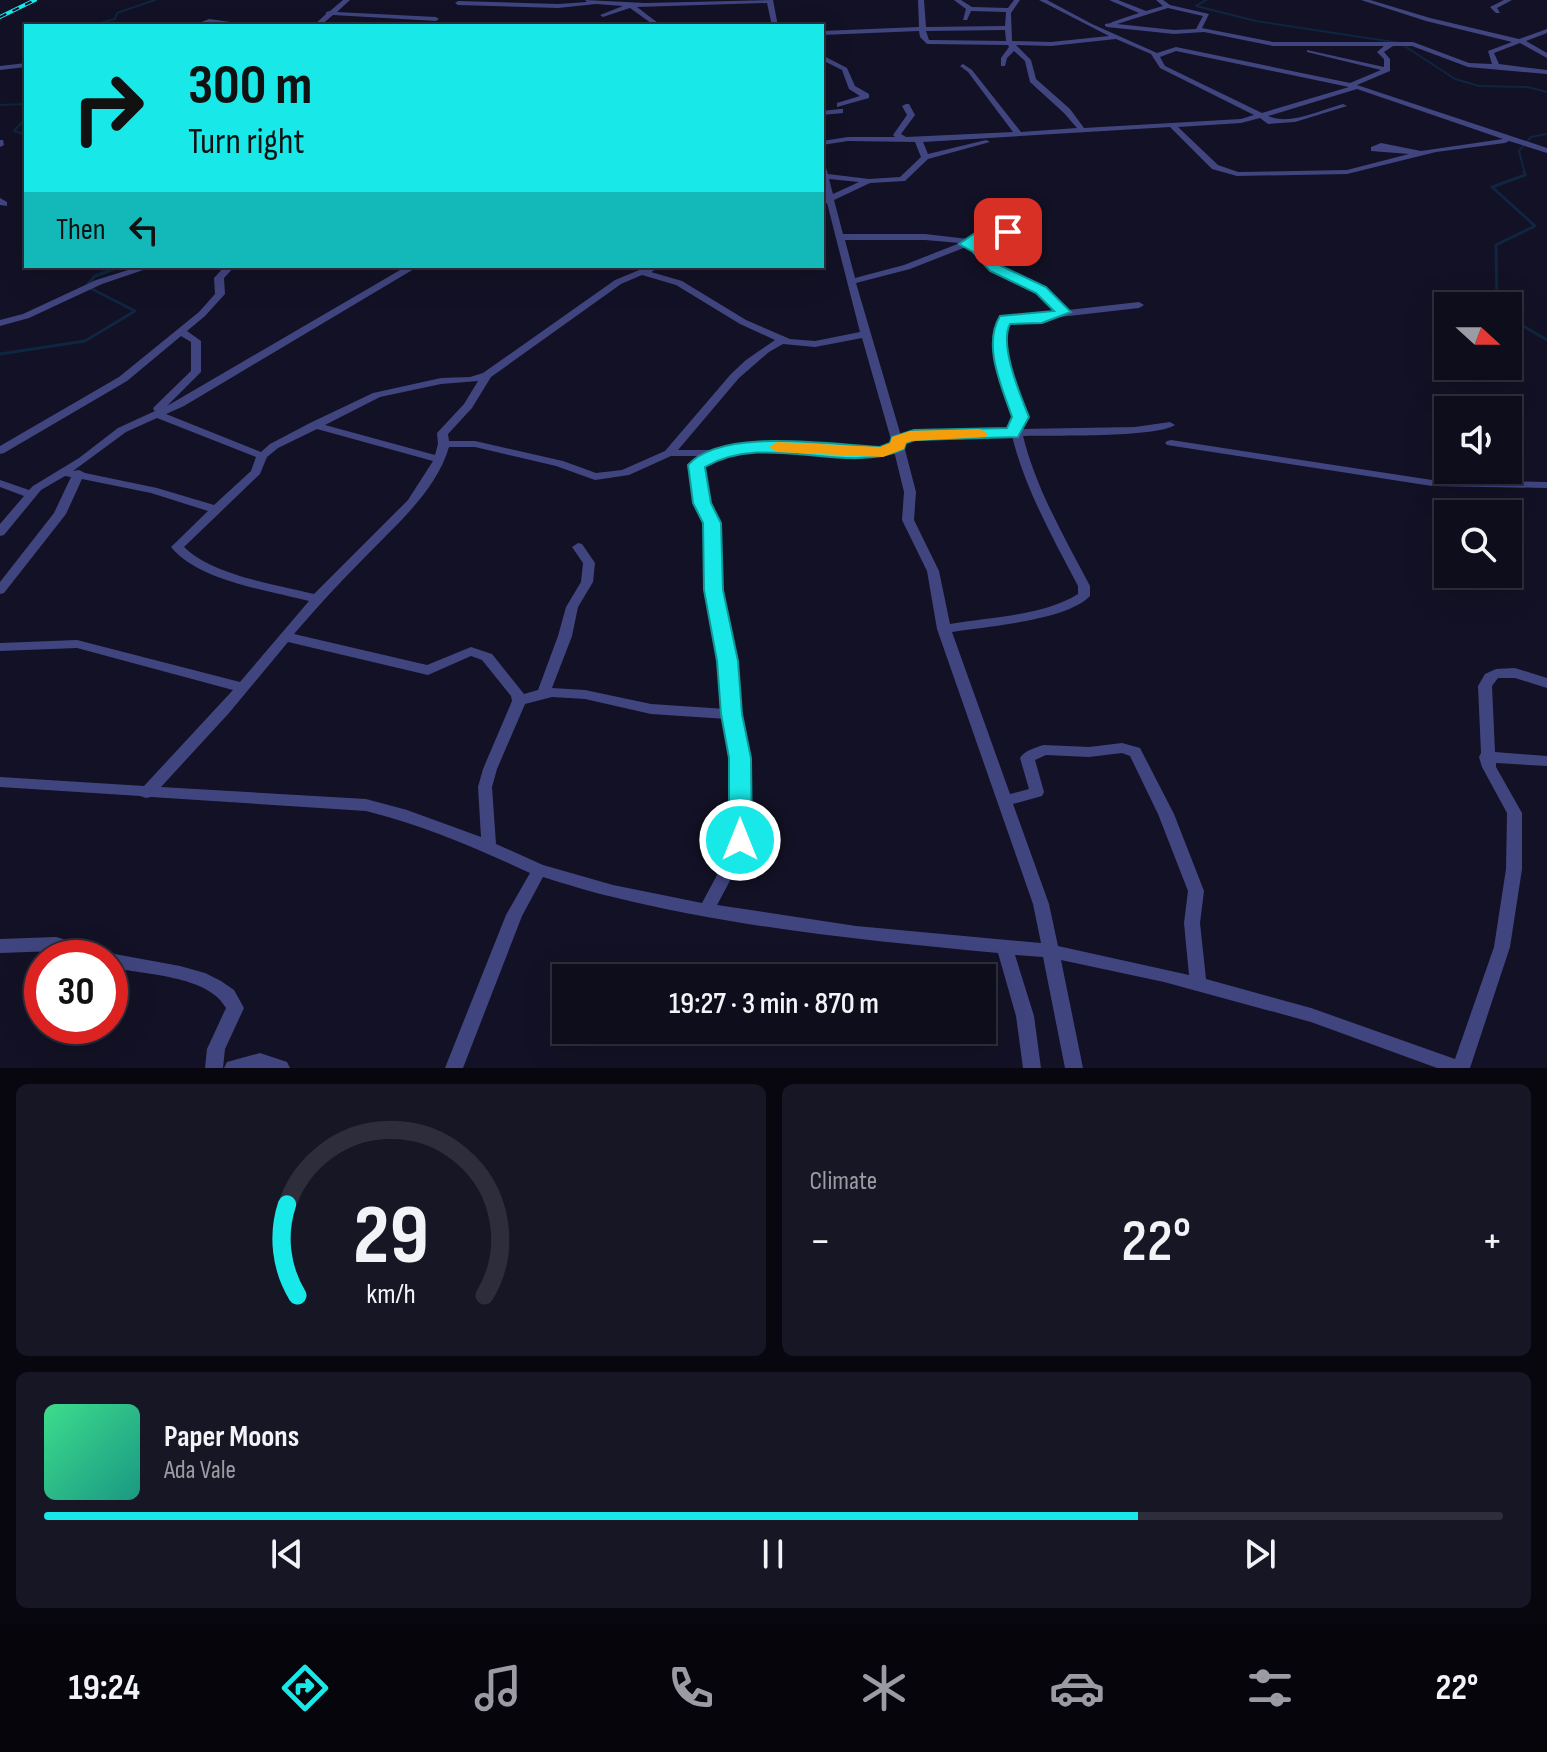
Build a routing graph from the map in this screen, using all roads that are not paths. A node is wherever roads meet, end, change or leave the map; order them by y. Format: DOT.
graph roads {
  1 [pos="347,0"];
  2 [pos="921,0"];
  3 [pos="957,0"];
  4 [pos="1017,0"];
  5 [pos="1112,0"];
  6 [pos="1159,0"];
  7 [pos="1364,0"];
  8 [pos="1509,0"];
  9 [pos="770,1"];
  10 [pos="1049,1"];
  11 [pos="460,2"];
  12 [pos="591,2"];
  13 [pos="664,2"];
  14 [pos="630,5"];
  15 [pos="1168,6"];
  16 [pos="450,9"];
  17 [pos="970,9"];
  18 [pos="1009,10"];
  19 [pos="1498,12"];
  20 [pos="328,13"];
  21 [pos="1145,13"];
  22 [pos="603,15"];
  23 [pos="965,19"];
  24 [pos="201,24"];
  25 [pos="231,24"];
  26 [pos="318,24"];
  27 [pos="429,24"];
  28 [pos="656,24"];
  29 [pos="775,24"];
  30 [pos="1107,25"];
  31 [pos="1009,28"];
  32 [pos="1097,28"];
  33 [pos="1198,30"];
  34 [pos="1547,31"];
  35 [pos="1185,32"];
  36 [pos="824,33"];
  37 [pos="923,33"];
  38 [pos="1116,37"];
  39 [pos="1261,42"];
  40 [pos="1523,42"];
  41 [pos="1394,43"];
  42 [pos="1291,44"];
  43 [pos="1011,45"];
  44 [pos="1172,49"];
  45 [pos="1158,55"];
  46 [pos="1547,56"];
  47 [pos="824,58"];
  48 [pos="24,65"];
  49 [pos="1003,65"];
  50 [pos="1256,65"];
  51 [pos="963,66"];
  52 [pos="1496,66"];
  53 [pos="0,68"];
  54 [pos="1388,70"];
  55 [pos="1547,72"];
  56 [pos="1354,86"];
  57 [pos="906,106"];
  58 [pos="1343,106"];
  59 [pos="824,112"];
  60 [pos="1262,116"];
  61 [pos="1241,121"];
  62 [pos="1275,122"];
  63 [pos="1173,126"];
  64 [pos="1081,129"];
  65 [pos="826,132"];
  66 [pos="1013,134"];
  67 [pos="842,140"];
  68 [pos="918,140"];
  69 [pos="906,141"];
  70 [pos="1508,141"];
  71 [pos="824,143"];
  72 [pos="1547,151"];
  73 [pos="1423,153"];
  74 [pos="925,157"];
  75 [pos="824,172"];
  76 [pos="869,181"];
  77 [pos="827,201"];
  78 [pos="839,237"];
  79 [pos="1035,240"];
  80 [pos="968,243"];
  81 [pos="144,268"];
  82 [pos="228,268"];
  83 [pos="411,268"];
  84 [pos="651,268"];
  85 [pos="639,272"];
  86 [pos="853,281"];
  87 [pos="1139,305"];
  88 [pos="1064,312"];
  89 [pos="0,323"];
  90 [pos="179,331"];
  91 [pos="867,334"];
  92 [pos="782,340"];
  93 [pos="487,375"];
  94 [pos="158,415"];
  95 [pos="890,418"];
  96 [pos="143,421"];
  97 [pos="314,425"];
  98 [pos="1170,425"];
  99 [pos="1015,433"];
  100 [pos="928,435"];
  101 [pos="898,443"];
  102 [pos="1171,443"];
  103 [pos="444,444"];
  104 [pos="0,451"];
  105 [pos="669,453"];
  106 [pos="718,453"];
  107 [pos="262,456"];
  108 [pos="438,459"];
  109 [pos="62,472"];
  110 [pos="79,473"];
  111 [pos="0,483"];
  112 [pos="1547,485"];
  113 [pos="30,494"];
  114 [pos="213,509"];
  115 [pos="17,515"];
  116 [pos="0,518"];
  117 [pos="0,532"];
  118 [pos="578,547"];
  119 [pos="0,590"];
  120 [pos="317,599"];
  121 [pos="944,629"];
  122 [pos="287,637"];
  123 [pos="0,647"];
  124 [pos="1547,683"];
  125 [pos="243,688"];
  126 [pos="544,691"];
  127 [pos="519,701"];
  128 [pos="731,714"];
  129 [pos="1486,757"];
  130 [pos="1547,761"];
  131 [pos="0,782"];
  132 [pos="146,793"];
  133 [pos="1004,801"];
  134 [pos="489,847"];
  135 [pos="539,870"];
  136 [pos="706,910"];
  137 [pos="24,945"];
  138 [pos="0,946"];
  139 [pos="1004,946"];
  140 [pos="1049,951"];
  141 [pos="128,963"];
  142 [pos="1198,984"];
  143 [pos="214,1068"];
  144 [pos="233,1068"];
  145 [pos="281,1068"];
  146 [pos="454,1068"];
  147 [pos="1032,1068"];
  148 [pos="1074,1068"];
  149 [pos="1460,1068"];
  1 -- 20 [label="street"];
  2 -- 37 [label="street"];
  3 -- 17 [label="street"];
  4 -- 18 [label="street"];
  5 -- 21 [label="street"];
  6 -- 15 [label="street"];
  7 -- 40 [label="street"];
  8 -- 19 [label="street"];
  9 -- 13 [label="street"];
  9 -- 29 [label="street"];
  10 -- 32 [label="street"];
  11 -- 12 [label="street"];
  11 -- 16 [label="street"];
  12 -- 14 [label="street"];
  13 -- 14 [label="street"];
  14 -- 22 [label="street"];
  14 -- 28 [label="street"];
  15 -- 21 [label="street"];
  15 -- 33 [label="street"];
  17 -- 18 [label="street"];
  17 -- 23 [label="street"];
  18 -- 31 [label="street"];
  20 -- 26 [label="street"];
  20 -- 27 [label="street"];
  21 -- 30 [label="street"];
  24 -- 25 [label="street"];
  30 -- 32 [label="street"];
  30 -- 35 [label="street"];
  31 -- 37 [label="street"];
  31 -- 43 [label="street"];
  32 -- 38 [label="street"];
  33 -- 35 [label="street"];
  33 -- 39 [label="street"];
  34 -- 40 [label="street"];
  35 -- 44 [label="street"];
  36 -- 37 [label="street"];
  37 -- 43 [label="street"];
  38 -- 43 [label="street"];
  38 -- 45 [label="street"];
  39 -- 42 [label="street"];
  39 -- 50 [label="street"];
  40 -- 46 [label="street"];
  40 -- 52 [label="street"];
  41 -- 42 [label="street"];
  41 -- 52 [label="street"];
  41 -- 54 [label="street"];
  42 -- 54 [label="street"];
  43 -- 49 [label="street"];
  43 -- 64 [label="street"];
  44 -- 45 [label="street"];
  44 -- 50 [label="street"];
  45 -- 60 [label="street"];
  47 -- 59 [label="street"];
  48 -- 53 [label="street"];
  50 -- 56 [label="street"];
  51 -- 66 [label="street"];
  52 -- 55 [label="street"];
  54 -- 56 [label="street"];
  56 -- 60 [label="street"];
  56 -- 70 [label="street"];
  57 -- 69 [label="street"];
  58 -- 62 [label="street"];
  60 -- 61 [label="street"];
  60 -- 62 [label="street"];
  61 -- 62 [label="street"];
  61 -- 63 [label="street"];
  63 -- 64 [label="street"];
  63 -- 73 [label="street"];
  64 -- 66 [label="street"];
  65 -- 67 [label="street"];
  66 -- 68 [label="street"];
  66 -- 74 [label="street"];
  67 -- 69 [label="street"];
  67 -- 71 [label="street"];
  68 -- 69 [label="street"];
  68 -- 74 [label="street"];
  70 -- 72 [label="street"];
  70 -- 73 [label="street"];
  73 -- 73 [label="street"];
  74 -- 76 [label="street"];
  75 -- 76 [label="street"];
  75 -- 77 [label="street"];
  76 -- 77 [label="street"];
  77 -- 78 [label="street"];
  78 -- 80 [label="street"];
  78 -- 86 [label="street"];
  79 -- 80 [label="street"];
  80 -- 86 [label="street"];
  80 -- 88 [label="street"];
  81 -- 89 [label="street"];
  82 -- 90 [label="street"];
  83 -- 94 [label="street"];
  84 -- 85 [label="street"];
  85 -- 92 [label="street"];
  85 -- 93 [label="street"];
  86 -- 91 [label="street"];
  87 -- 88 [label="street"];
  88 -- 99 [label="street"];
  90 -- 96 [label="street"];
  90 -- 104 [label="street"];
  91 -- 92 [label="street"];
  91 -- 95 [label="street"];
  92 -- 105 [label="street"];
  93 -- 97 [label="street"];
  93 -- 103 [label="street"];
  94 -- 96 [label="street"];
  94 -- 107 [label="street"];
  95 -- 100 [label="street"];
  95 -- 101 [label="street"];
  96 -- 109 [label="street"];
  97 -- 107 [label="street"];
  97 -- 108 [label="street"];
  98 -- 99 [label="street"];
  99 -- 100 [label="street"];
  99 -- 121 [label="street"];
  100 -- 101 [label="street"];
  101 -- 106 [label="street"];
  101 -- 121 [label="street"];
  102 -- 112 [label="street"];
  103 -- 105 [label="street"];
  103 -- 108 [label="street"];
  105 -- 106 [label="street"];
  106 -- 128 [label="street"];
  107 -- 114 [label="street"];
  108 -- 120 [label="street"];
  109 -- 110 [label="street"];
  109 -- 113 [label="street"];
  110 -- 114 [label="street"];
  110 -- 119 [label="street"];
  111 -- 113 [label="street"];
  113 -- 115 [label="street"];
  114 -- 120 [label="street"];
  115 -- 116 [label="street"];
  115 -- 117 [label="street"];
  118 -- 126 [label="street"];
  120 -- 122 [label="street"];
  121 -- 133 [label="street"];
  122 -- 125 [label="street"];
  122 -- 127 [label="street"];
  123 -- 125 [label="street"];
  124 -- 129 [label="street"];
  125 -- 132 [label="street"];
  126 -- 127 [label="street"];
  126 -- 128 [label="street"];
  127 -- 134 [label="street"];
  128 -- 136 [label="street"];
  129 -- 130 [label="street"];
  129 -- 149 [label="street"];
  131 -- 132 [label="street"];
  132 -- 134 [label="street"];
  133 -- 140 [label="street"];
  133 -- 142 [label="street"];
  134 -- 135 [label="street"];
  135 -- 136 [label="street"];
  135 -- 146 [label="street"];
  136 -- 139 [label="street"];
  137 -- 138 [label="street"];
  139 -- 140 [label="street"];
  139 -- 147 [label="street"];
  140 -- 142 [label="street"];
  140 -- 148 [label="street"];
  141 -- 143 [label="street"];
  142 -- 149 [label="street"];
  144 -- 145 [label="street"];
}
